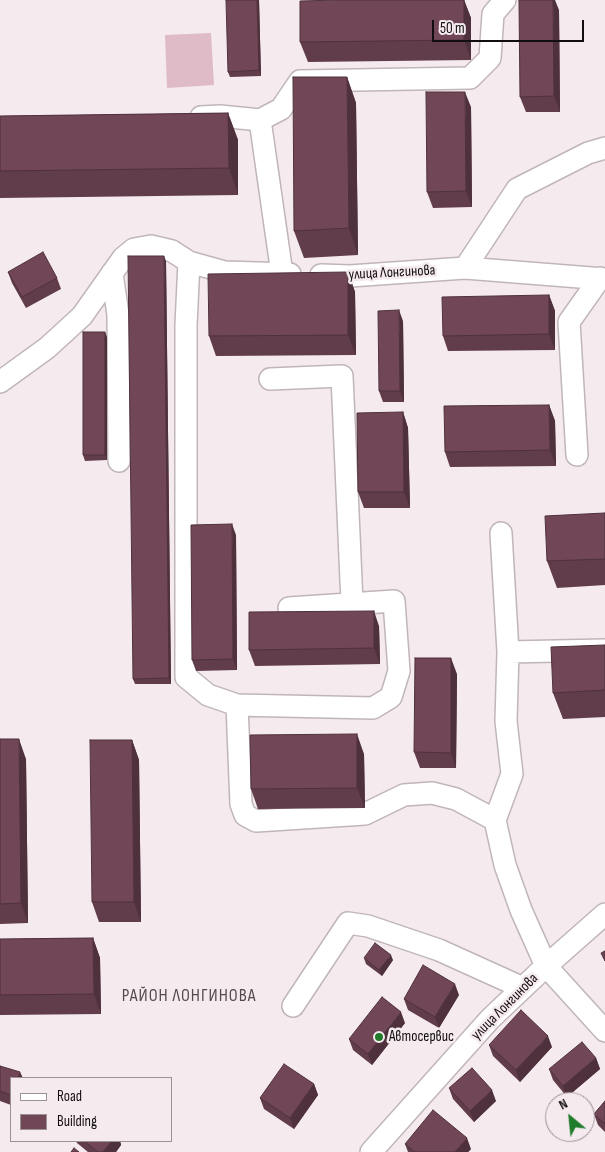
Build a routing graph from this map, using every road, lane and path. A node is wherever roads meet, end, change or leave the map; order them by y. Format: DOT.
graph roads {
  1 [pos="505,0"];
  2 [pos="180,117"];
  3 [pos="260,120"];
  4 [pos="605,148"];
  5 [pos="189,262"];
  6 [pos="465,268"];
  7 [pos="112,273"];
  8 [pos="282,274"];
  9 [pos="602,279"];
  10 [pos="270,379"];
  11 [pos="0,382"];
  12 [pos="577,455"];
  13 [pos="119,461"];
  14 [pos="501,533"];
  15 [pos="352,604"];
  16 [pos="289,608"];
  17 [pos="605,650"];
  18 [pos="508,652"];
  19 [pos="237,705"];
  20 [pos="495,820"];
  21 [pos="605,914"];
  22 [pos="546,966"];
  23 [pos="523,988"];
  24 [pos="293,1006"];
  25 [pos="605,1031"];
  26 [pos="372,1152"];
  1 -- 3 [label="street"];
  2 -- 3 [label="street"];
  3 -- 8 [label="street"];
  4 -- 6 [label="street"];
  5 -- 7 [label="street, улица Лонгинова"];
  5 -- 8 [label="street, улица Лонгинова"];
  5 -- 19 [label="street"];
  6 -- 8 [label="street, улица Лонгинова"];
  6 -- 9 [label="street, улица Лонгинова"];
  7 -- 11 [label="street, улица Лонгинова"];
  7 -- 13 [label="street"];
  9 -- 12 [label="street"];
  10 -- 15 [label="street"];
  14 -- 18 [label="street"];
  15 -- 16 [label="street"];
  15 -- 19 [label="street"];
  17 -- 18 [label="street"];
  18 -- 20 [label="street"];
  19 -- 20 [label="street"];
  20 -- 22 [label="street"];
  21 -- 22 [label="street, улица Лонгинова"];
  22 -- 23 [label="street, улица Лонгинова"];
  22 -- 25 [label="street"];
  23 -- 24 [label="street"];
  23 -- 26 [label="street, улица Лонгинова"];
}
